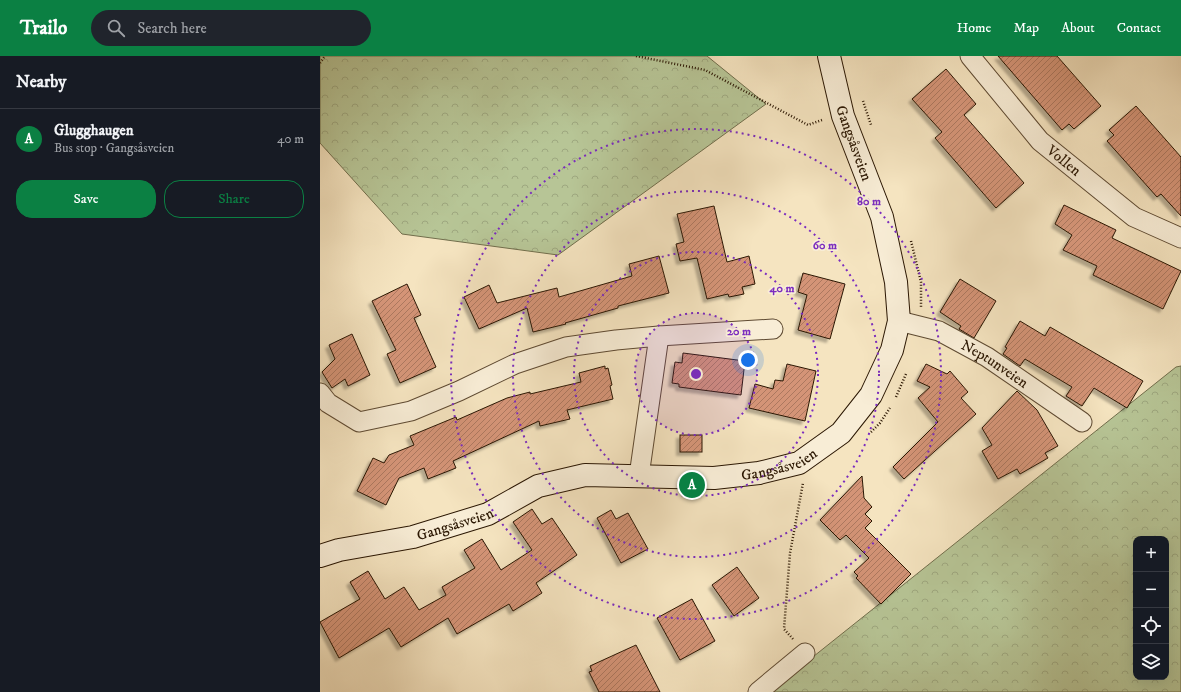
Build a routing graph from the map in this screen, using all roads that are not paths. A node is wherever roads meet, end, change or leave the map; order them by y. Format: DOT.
graph roads {
  1 [pos="829,56"];
  2 [pos="970,56"];
  3 [pos="1181,238"];
  4 [pos="899,321"];
  5 [pos="774,329"];
  6 [pos="659,336"];
  7 [pos="320,393"];
  8 [pos="1082,422"];
  9 [pos="639,476"];
  10 [pos="320,556"];
  11 [pos="805,653"];
  12 [pos="758,692"];
  1 -- 4 [label="street, Gangsåsveien"];
  2 -- 3 [label="street, Vollen"];
  4 -- 8 [label="street, Neptunveien"];
  4 -- 9 [label="street, Gangsåsveien"];
  5 -- 6 [label="street"];
  6 -- 7 [label="street"];
  6 -- 9 [label="street"];
  9 -- 10 [label="street, Gangsåsveien"];
  11 -- 12 [label="street"];
}
